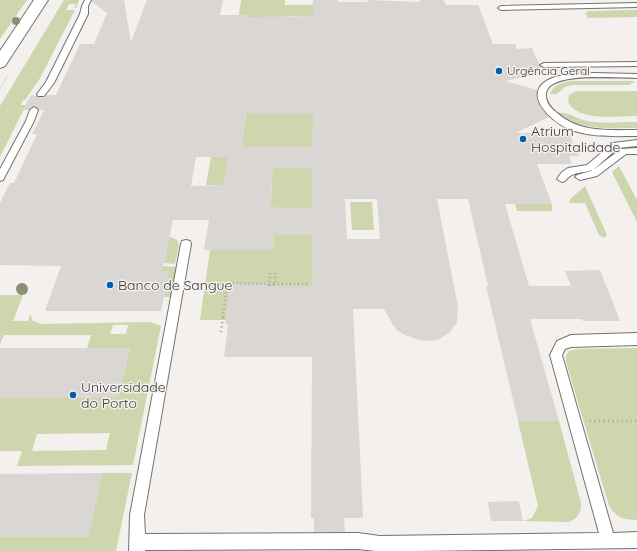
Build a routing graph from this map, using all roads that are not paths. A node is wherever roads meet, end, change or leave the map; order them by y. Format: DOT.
graph roads {
  1 [pos="41,0"];
  2 [pos="88,0"];
  3 [pos="637,6"];
  4 [pos="501,8"];
  5 [pos="0,62"];
  6 [pos="637,64"];
  7 [pos="544,65"];
  8 [pos="637,76"];
  9 [pos="41,94"];
  10 [pos="34,110"];
  11 [pos="637,133"];
  12 [pos="637,144"];
  13 [pos="637,150"];
  14 [pos="0,178"];
  15 [pos="186,244"];
  16 [pos="637,339"];
  17 [pos="608,540"];
  18 [pos="637,540"];
  19 [pos="138,547"];
  1 -- 5 [label="street"];
  2 -- 9 [label="lane"];
  3 -- 4 [label="lane"];
  6 -- 7 [label="lane"];
  8 -- 11 [label="lane"];
  10 -- 14 [label="lane"];
  12 -- 13 [label="lane"];
  15 -- 19 [label="lane"];
  16 -- 17 [label="lane"];
  17 -- 18 [label="lane"];
  17 -- 19 [label="lane"];
}
